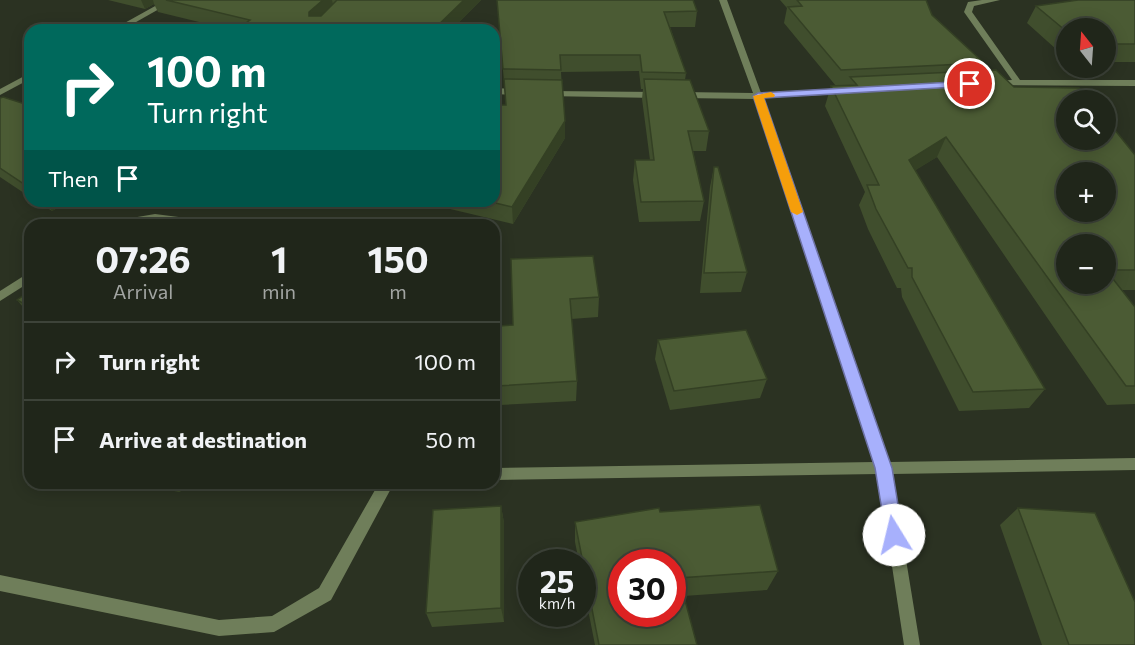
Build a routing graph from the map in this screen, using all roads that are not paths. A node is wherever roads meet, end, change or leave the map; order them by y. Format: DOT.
graph roads {
  1 [pos="171,0"];
  2 [pos="723,0"];
  3 [pos="996,0"];
  4 [pos="127,24"];
  5 [pos="24,79"];
  6 [pos="1017,82"];
  7 [pos="1135,83"];
  8 [pos="982,84"];
  9 [pos="500,91"];
  10 [pos="852,91"];
  11 [pos="0,92"];
  12 [pos="526,93"];
  13 [pos="538,93"];
  14 [pos="758,96"];
  15 [pos="145,219"];
  16 [pos="169,219"];
  17 [pos="24,280"];
  18 [pos="0,297"];
  19 [pos="1135,464"];
  20 [pos="884,468"];
  21 [pos="500,474"];
  22 [pos="384,489"];
  23 [pos="0,584"];
  24 [pos="912,645"];
  1 -- 4 [label="street"];
  2 -- 14 [label="street"];
  3 -- 6 [label="street"];
  5 -- 11 [label="street"];
  6 -- 7 [label="street"];
  6 -- 8 [label="street"];
  9 -- 12 [label="street"];
  10 -- 14 [label="street"];
  13 -- 14 [label="street"];
  14 -- 20 [label="street"];
  15 -- 16 [label="street"];
  17 -- 18 [label="street"];
  19 -- 20 [label="street"];
  20 -- 21 [label="street"];
  20 -- 24 [label="street"];
  22 -- 23 [label="street"];
}
